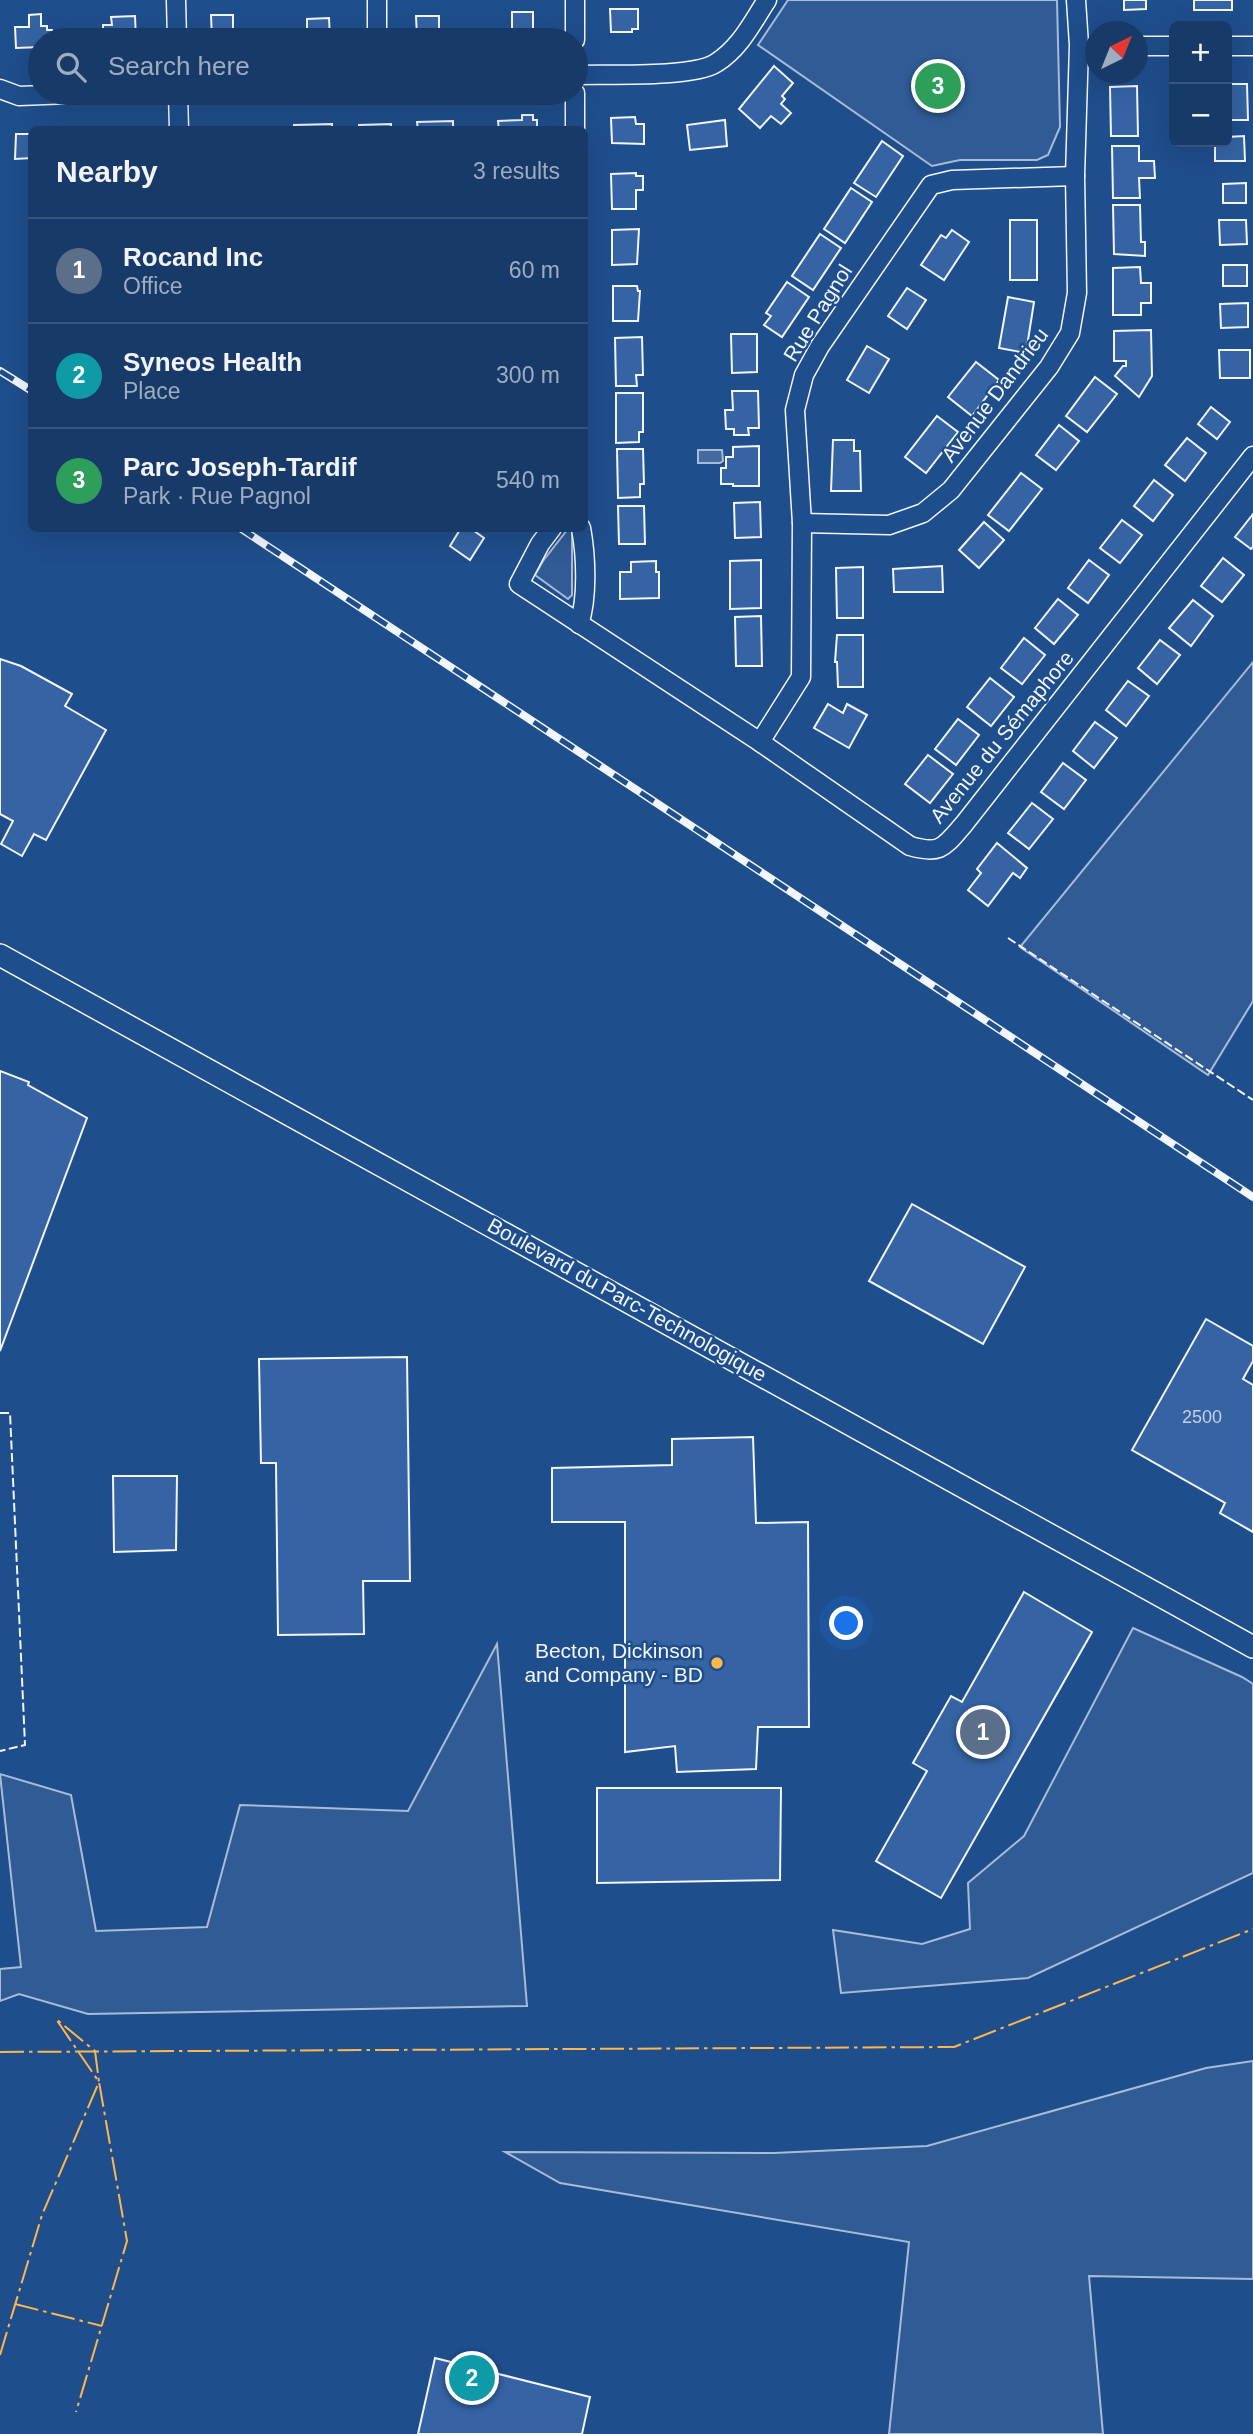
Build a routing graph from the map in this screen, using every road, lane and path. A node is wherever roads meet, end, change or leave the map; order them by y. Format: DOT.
graph roads {
  1 [pos="176,0"];
  2 [pos="377,0"];
  3 [pos="575,0"];
  4 [pos="767,0"];
  5 [pos="1076,0"];
  6 [pos="177,28"];
  7 [pos="377,28"];
  8 [pos="575,28"];
  9 [pos="1085,37"];
  10 [pos="1148,46"];
  11 [pos="1169,46"];
  12 [pos="1232,46"];
  13 [pos="1253,46"];
  14 [pos="1085,67"];
  15 [pos="588,75"];
  16 [pos="0,89"];
  17 [pos="28,96"];
  18 [pos="178,105"];
  19 [pos="575,105"];
  20 [pos="179,126"];
  21 [pos="575,126"];
  22 [pos="1075,176"];
  23 [pos="1253,456"];
  24 [pos="802,523"];
  25 [pos="549,532"];
  26 [pos="581,532"];
  27 [pos="579,624"];
  28 [pos="760,742"];
  29 [pos="0,955"];
  30 [pos="1253,1647"];
  1 -- 6 [label="street"];
  2 -- 7 [label="street"];
  3 -- 8 [label="street"];
  4 -- 15 [label="street"];
  5 -- 9 [label="street, Avenue Dandrieu"];
  10 -- 11 [label="street"];
  12 -- 13 [label="street"];
  14 -- 22 [label="street, Avenue Dandrieu"];
  16 -- 17 [label="street"];
  18 -- 20 [label="street"];
  19 -- 21 [label="street"];
  22 -- 24 [label="street, Avenue Dandrieu"];
  22 -- 24 [label="street, Rue Pagnol"];
  23 -- 28 [label="street, Avenue du Sémaphore"];
  24 -- 28 [label="street, Rue Pagnol"];
  25 -- 27 [label="street, Avenue du Sémaphore"];
  26 -- 27 [label="street"];
  27 -- 28 [label="street, Avenue du Sémaphore"];
  29 -- 30 [label="street, Boulevard du Parc-Technologique"];
}
